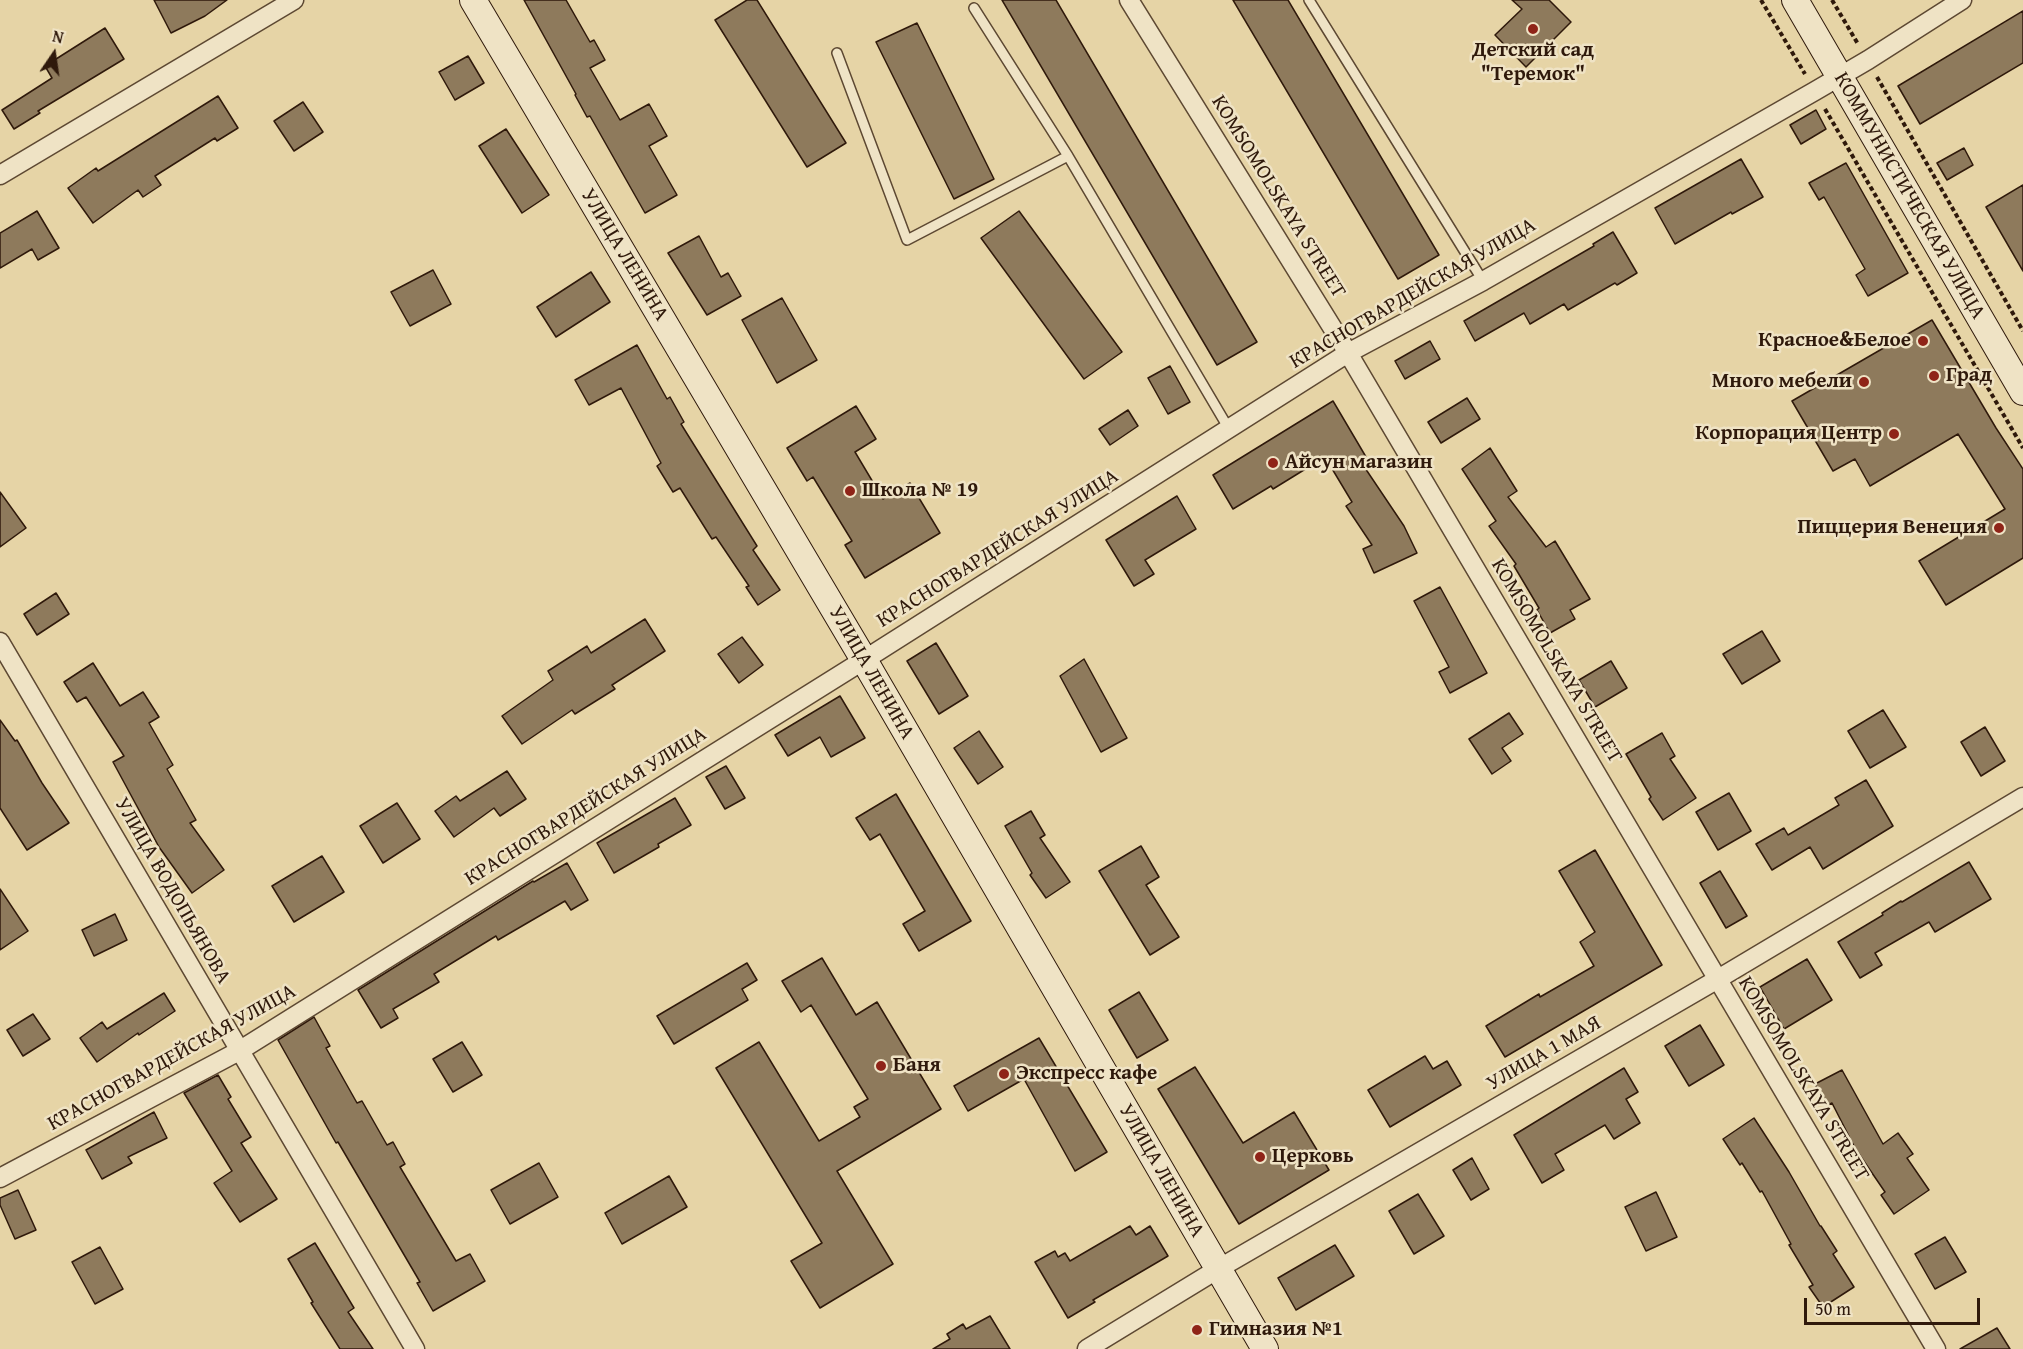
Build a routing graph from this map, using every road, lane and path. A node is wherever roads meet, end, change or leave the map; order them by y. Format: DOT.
graph roads {
  1 [pos="294,0"];
  2 [pos="473,0"];
  3 [pos="1129,0"];
  4 [pos="1310,0"];
  5 [pos="1761,0"];
  6 [pos="1795,0"];
  7 [pos="1832,0"];
  8 [pos="1962,0"];
  9 [pos="974,8"];
  10 [pos="837,53"];
  11 [pos="1868,60"];
  12 [pos="1839,77"];
  13 [pos="1815,91"];
  14 [pos="1068,156"];
  15 [pos="0,175"];
  16 [pos="1483,281"];
  17 [pos="2023,331"];
  18 [pos="1348,353"];
  19 [pos="2023,392"];
  20 [pos="1229,429"];
  21 [pos="2023,448"];
  22 [pos="0,642"];
  23 [pos="864,660"];
  24 [pos="2023,797"];
  25 [pos="1718,979"];
  26 [pos="239,1050"];
  27 [pos="0,1179"];
  28 [pos="1218,1269"];
  29 [pos="415,1349"];
  30 [pos="1087,1349"];
  31 [pos="1265,1349"];
  32 [pos="1936,1349"];
  1 -- 15 [label="street"];
  2 -- 23 [label="street, УЛИЦА ЛЕНИНА"];
  3 -- 18 [label="street, KOMSOMOLSKAYA STREET"];
  4 -- 16 [label="lane"];
  5 -- 13 [label="path"];
  6 -- 12 [label="street, КОММУНИСТИЧЕСКАЯ УЛИЦА"];
  7 -- 11 [label="path"];
  8 -- 11 [label="street, КРАСНОГВАРДЕЙСКАЯ УЛИЦА"];
  9 -- 14 [label="lane"];
  10 -- 14 [label="lane"];
  11 -- 12 [label="street, КРАСНОГВАРДЕЙСКАЯ УЛИЦА"];
  11 -- 17 [label="path"];
  12 -- 13 [label="street, КРАСНОГВАРДЕЙСКАЯ УЛИЦА"];
  12 -- 19 [label="street, КОММУНИСТИЧЕСКАЯ УЛИЦА"];
  13 -- 16 [label="street, КРАСНОГВАРДЕЙСКАЯ УЛИЦА"];
  13 -- 21 [label="path"];
  14 -- 20 [label="lane"];
  16 -- 18 [label="street, КРАСНОГВАРДЕЙСКАЯ УЛИЦА"];
  18 -- 20 [label="street, КРАСНОГВАРДЕЙСКАЯ УЛИЦА"];
  18 -- 25 [label="street, KOMSOMOLSKAYA STREET"];
  20 -- 23 [label="street, КРАСНОГВАРДЕЙСКАЯ УЛИЦА"];
  22 -- 26 [label="street, УЛИЦА ВОДОПЬЯНОВА"];
  23 -- 26 [label="street, КРАСНОГВАРДЕЙСКАЯ УЛИЦА"];
  23 -- 28 [label="street, УЛИЦА ЛЕНИНА"];
  24 -- 25 [label="street, УЛИЦА 1 МАЯ"];
  25 -- 28 [label="street, УЛИЦА 1 МАЯ"];
  25 -- 32 [label="street, KOMSOMOLSKAYA STREET"];
  26 -- 27 [label="street, КРАСНОГВАРДЕЙСКАЯ УЛИЦА"];
  26 -- 29 [label="street, УЛИЦА ВОДОПЬЯНОВА"];
  28 -- 30 [label="street, УЛИЦА 1 МАЯ"];
  28 -- 31 [label="street, УЛИЦА ЛЕНИНА"];
}
